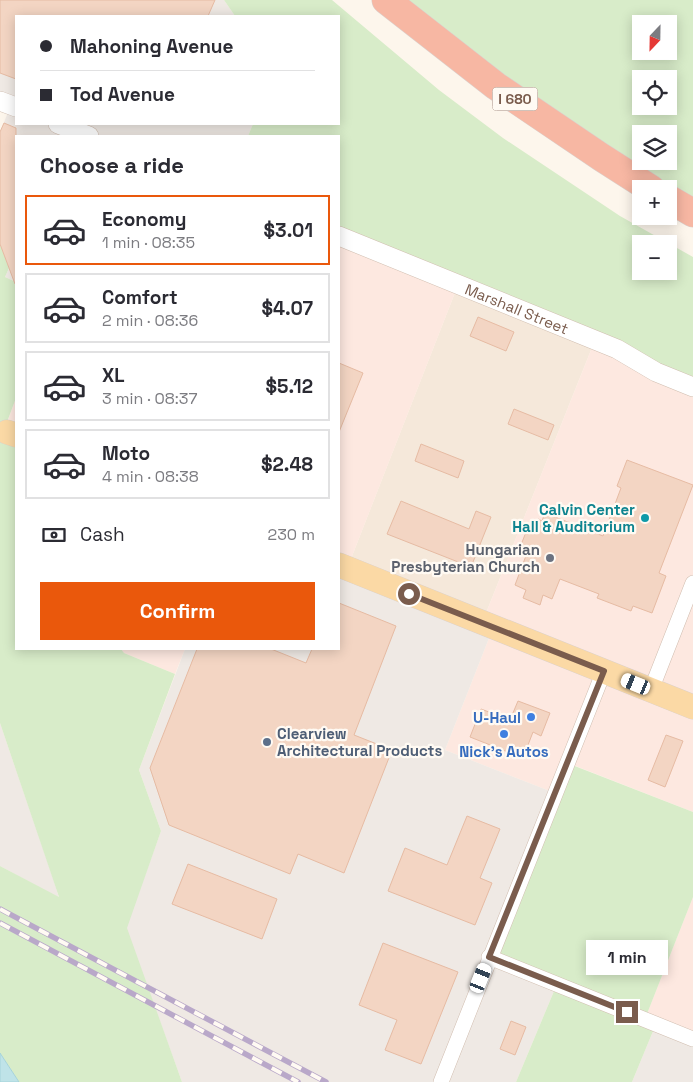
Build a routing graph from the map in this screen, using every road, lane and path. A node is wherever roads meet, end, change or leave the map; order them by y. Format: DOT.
graph roads {
  1 [pos="386,0"];
  2 [pos="0,101"];
  3 [pos="15,107"];
  4 [pos="61,125"];
  5 [pos="86,135"];
  6 [pos="637,180"];
  7 [pos="677,204"];
  8 [pos="693,213"];
  9 [pos="340,236"];
  10 [pos="693,387"];
  11 [pos="340,565"];
  12 [pos="693,583"];
  13 [pos="604,671"];
  14 [pos="651,690"];
  15 [pos="693,707"];
  16 [pos="489,957"];
  17 [pos="693,1039"];
  18 [pos="441,1082"];
  1 -- 6 [label="highway, I 680"];
  2 -- 3 [label="street"];
  4 -- 5 [label="street"];
  7 -- 8 [label="highway"];
  9 -- 10 [label="street, Marshall Street"];
  11 -- 13 [label="main road"];
  12 -- 14 [label="street"];
  13 -- 14 [label="main road"];
  13 -- 16 [label="street"];
  14 -- 15 [label="main road"];
  16 -- 17 [label="street"];
  16 -- 18 [label="street"];
}
